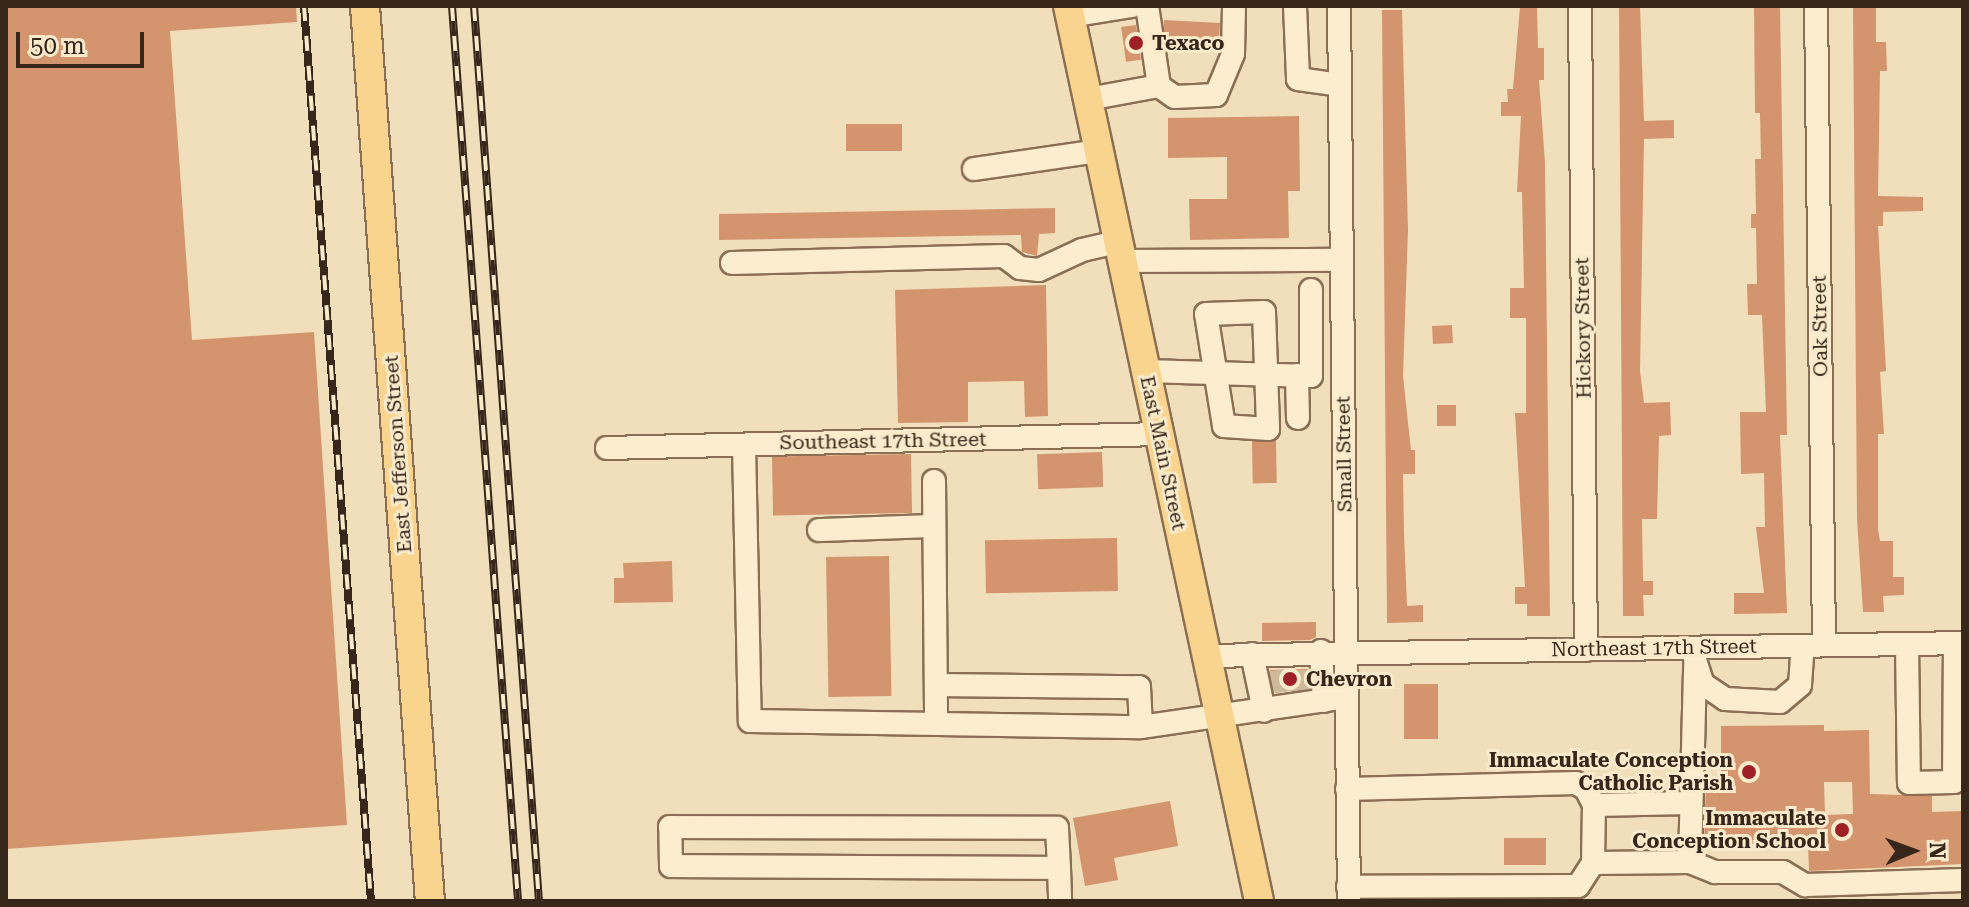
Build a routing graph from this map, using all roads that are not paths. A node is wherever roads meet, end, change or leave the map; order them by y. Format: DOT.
graph roads {
  1 [pos="365,6"];
  2 [pos="1132,6"];
  3 [pos="1147,6"];
  4 [pos="1234,6"];
  5 [pos="1295,6"];
  6 [pos="1339,6"];
  7 [pos="1580,6"];
  8 [pos="1816,6"];
  9 [pos="1069,11"];
  10 [pos="1340,85"];
  11 [pos="1159,86"];
  12 [pos="1088,99"];
  13 [pos="1099,151"];
  14 [pos="974,169"];
  15 [pos="1120,251"];
  16 [pos="1342,260"];
  17 [pos="732,263"];
  18 [pos="1311,290"];
  19 [pos="1214,370"];
  20 [pos="1146,371"];
  21 [pos="1264,372"];
  22 [pos="1297,375"];
  23 [pos="1298,418"];
  24 [pos="1160,434"];
  25 [pos="744,445"];
  26 [pos="607,448"];
  27 [pos="934,481"];
  28 [pos="934,526"];
  29 [pos="819,530"];
  30 [pos="1959,643"];
  31 [pos="1907,644"];
  32 [pos="1814,645"];
  33 [pos="1346,650"];
  34 [pos="1586,650"];
  35 [pos="1252,654"];
  36 [pos="1206,656"];
  37 [pos="1694,657"];
  38 [pos="1299,684"];
  39 [pos="936,685"];
  40 [pos="1220,719"];
  41 [pos="936,724"];
  42 [pos="1141,727"];
  43 [pos="1959,782"];
  44 [pos="1347,789"];
  45 [pos="1690,803"];
  46 [pos="1594,805"];
  47 [pos="1690,862"];
  48 [pos="1593,863"];
  49 [pos="1059,868"];
  50 [pos="1963,880"];
  51 [pos="1348,894"];
  52 [pos="430,901"];
  53 [pos="1060,901"];
  54 [pos="1259,901"];
  1 -- 52 [label="main road, East Jefferson Street"];
  2 -- 9 [label="street"];
  3 -- 11 [label="street"];
  4 -- 11 [label="street"];
  5 -- 10 [label="street"];
  6 -- 10 [label="street, Small Street"];
  7 -- 34 [label="street, Hickory Street"];
  8 -- 32 [label="street, Oak Street"];
  9 -- 12 [label="main road, East Main Street"];
  10 -- 16 [label="street, Small Street"];
  11 -- 12 [label="street"];
  12 -- 13 [label="main road, East Main Street"];
  13 -- 14 [label="street"];
  13 -- 15 [label="main road, East Main Street"];
  15 -- 16 [label="street"];
  15 -- 17 [label="street"];
  15 -- 20 [label="main road, East Main Street"];
  16 -- 33 [label="street, Small Street"];
  18 -- 22 [label="street"];
  19 -- 20 [label="street"];
  19 -- 21 [label="street"];
  19 -- 21 [label="street"];
  19 -- 21 [label="street"];
  20 -- 24 [label="main road, East Main Street"];
  21 -- 22 [label="street"];
  22 -- 23 [label="street"];
  24 -- 25 [label="street, Southeast 17th Street"];
  24 -- 36 [label="main road, East Main Street"];
  25 -- 26 [label="street, Southeast 17th Street"];
  25 -- 41 [label="street"];
  27 -- 28 [label="street"];
  28 -- 29 [label="street"];
  28 -- 39 [label="street"];
  30 -- 31 [label="street, Northeast 17th Street"];
  30 -- 43 [label="street"];
  31 -- 32 [label="street, Northeast 17th Street"];
  31 -- 43 [label="street"];
  32 -- 37 [label="street, Northeast 17th Street"];
  32 -- 37 [label="street, Oak Street"];
  33 -- 34 [label="street, Northeast 17th Street"];
  33 -- 38 [label="street, Small Street"];
  33 -- 38 [label="street, Northeast 17th Street"];
  34 -- 37 [label="street, Northeast 17th Street"];
  35 -- 36 [label="street"];
  35 -- 38 [label="street"];
  35 -- 38 [label="street"];
  36 -- 40 [label="main road, East Main Street"];
  37 -- 45 [label="street"];
  38 -- 40 [label="street"];
  38 -- 44 [label="street, Small Street"];
  39 -- 41 [label="street"];
  39 -- 42 [label="street"];
  40 -- 42 [label="street"];
  40 -- 54 [label="main road, East Main Street"];
  41 -- 42 [label="street"];
  44 -- 46 [label="street"];
  44 -- 51 [label="street, Small Street"];
  45 -- 46 [label="street"];
  45 -- 47 [label="street"];
  46 -- 48 [label="street"];
  47 -- 48 [label="street"];
  47 -- 50 [label="street"];
  48 -- 51 [label="street"];
  49 -- 49 [label="street"];
  49 -- 53 [label="street"];
}
